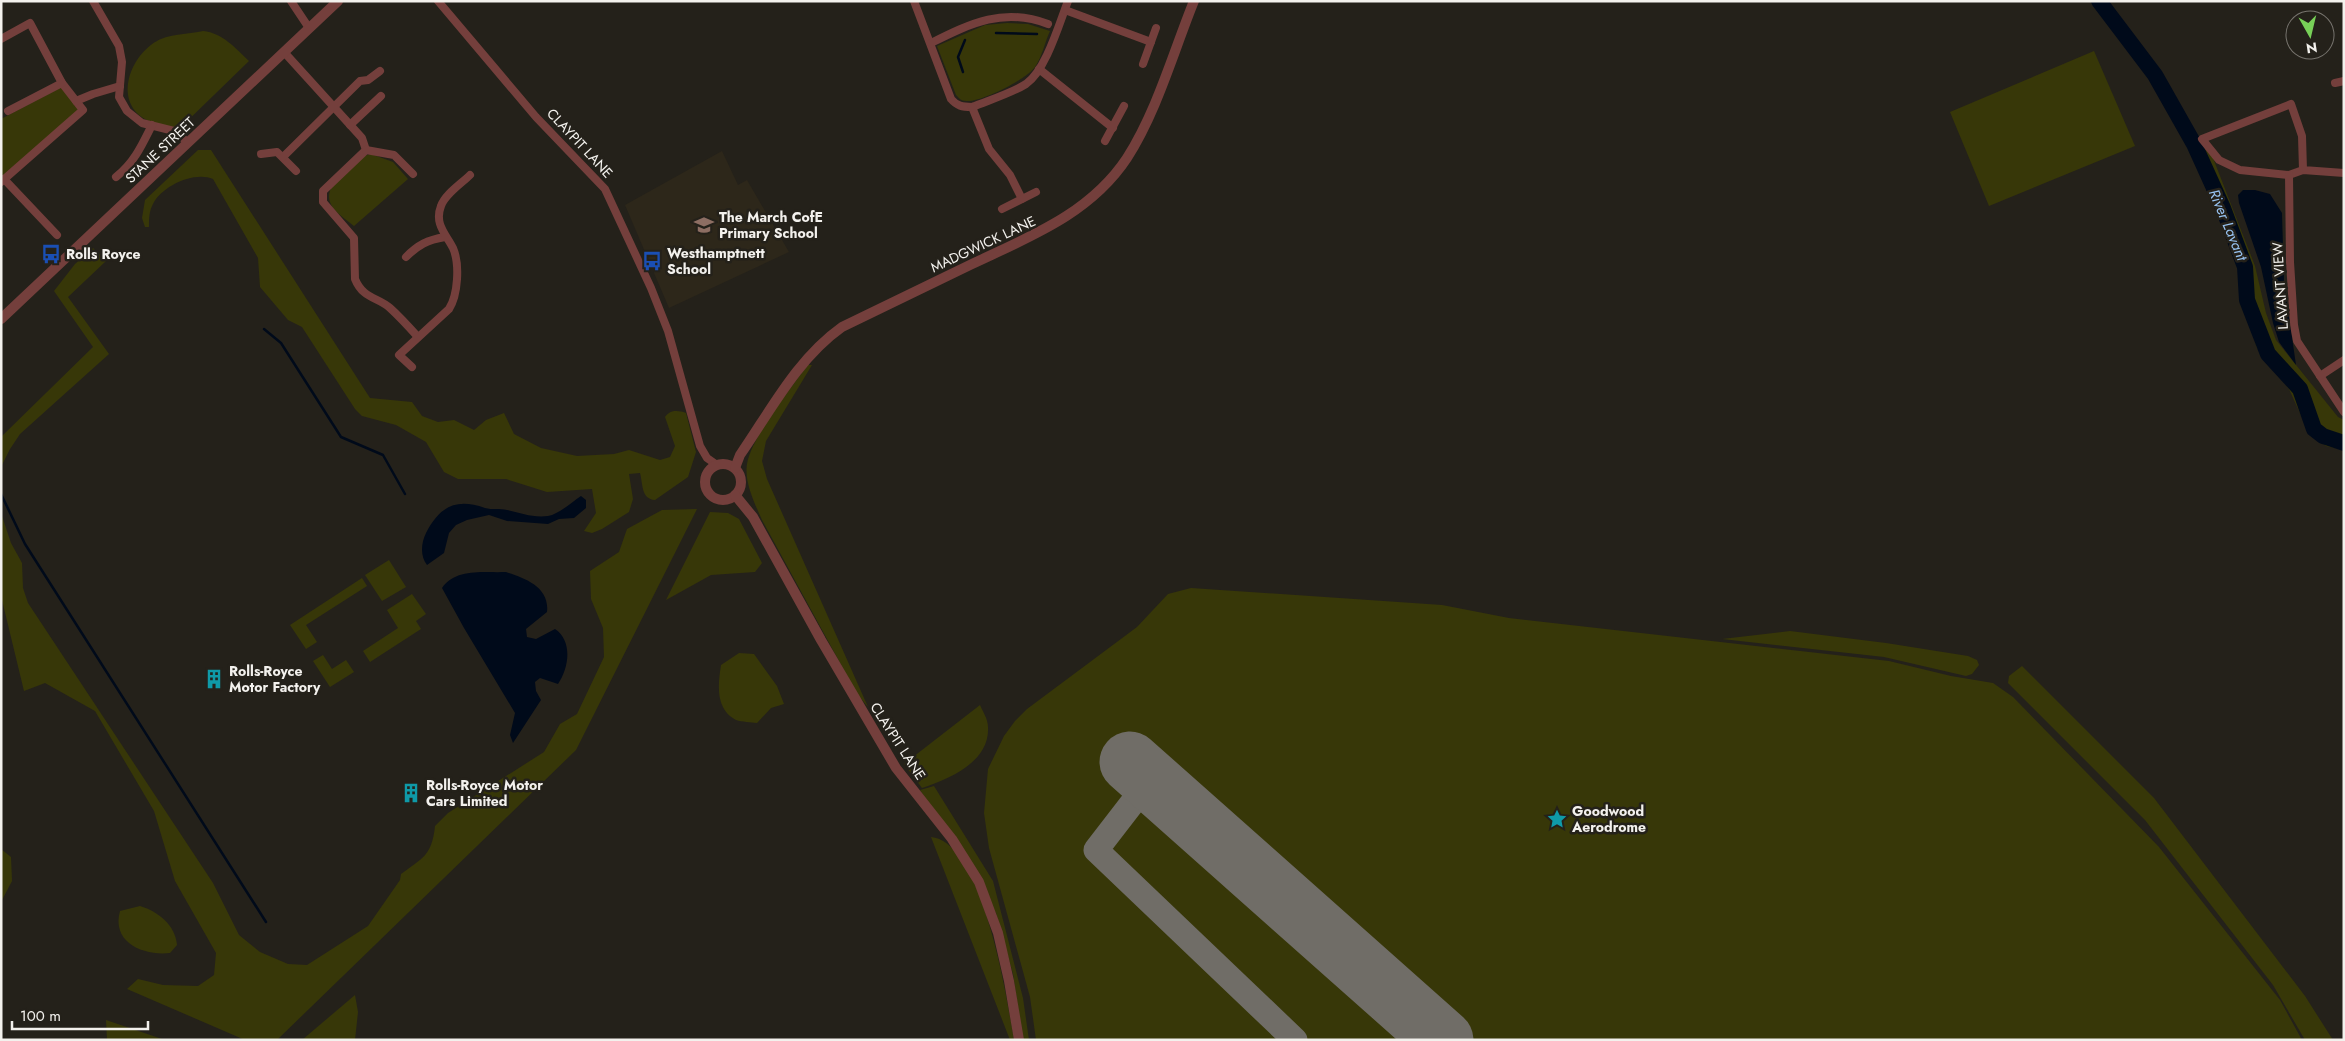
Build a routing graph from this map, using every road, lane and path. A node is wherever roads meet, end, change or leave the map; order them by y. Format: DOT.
graph roads {
  1 [pos="94,1"];
  2 [pos="291,1"];
  3 [pos="338,1"];
  4 [pos="438,1"];
  5 [pos="914,1"];
  6 [pos="1068,1"];
  7 [pos="1194,1"];
  8 [pos="1065,10"];
  9 [pos="1048,24"];
  10 [pos="310,28"];
  11 [pos="1156,28"];
  12 [pos="1,39"];
  13 [pos="1151,42"];
  14 [pos="930,43"];
  15 [pos="284,52"];
  16 [pos="1143,64"];
  17 [pos="1039,69"];
  18 [pos="380,71"];
  19 [pos="2344,81"];
  20 [pos="62,83"];
  21 [pos="2335,83"];
  22 [pos="120,86"];
  23 [pos="381,96"];
  24 [pos="76,101"];
  25 [pos="1124,106"];
  26 [pos="333,107"];
  27 [pos="972,107"];
  28 [pos="8,111"];
  29 [pos="152,125"];
  30 [pos="350,125"];
  31 [pos="1113,128"];
  32 [pos="1105,141"];
  33 [pos="187,144"];
  34 [pos="366,150"];
  35 [pos="261,154"];
  36 [pos="283,156"];
  37 [pos="2303,170"];
  38 [pos="296,171"];
  39 [pos="2344,173"];
  40 [pos="412,174"];
  41 [pos="470,175"];
  42 [pos="2289,175"];
  43 [pos="116,177"];
  44 [pos="3,181"];
  45 [pos="1036,192"];
  46 [pos="1022,199"];
  47 [pos="1002,209"];
  48 [pos="57,235"];
  49 [pos="444,238"];
  50 [pos="406,258"];
  51 [pos="1,319"];
  52 [pos="418,336"];
  53 [pos="2344,360"];
  54 [pos="412,367"];
  55 [pos="2320,376"];
  56 [pos="2344,412"];
  57 [pos="718,465"];
  58 [pos="735,468"];
  59 [pos="735,495"];
  60 [pos="1019,1040"];
  1 -- 22 [label="street"];
  2 -- 10 [label="street"];
  3 -- 10 [label="street, STANE STREET"];
  4 -- 57 [label="street, CLAYPIT LANE"];
  5 -- 14 [label="street"];
  6 -- 8 [label="street"];
  7 -- 58 [label="street, MADGWICK LANE"];
  8 -- 13 [label="street"];
  8 -- 17 [label="street"];
  9 -- 14 [label="street"];
  10 -- 15 [label="street, STANE STREET"];
  11 -- 13 [label="street"];
  12 -- 20 [label="street"];
  13 -- 16 [label="street"];
  14 -- 27 [label="street"];
  15 -- 26 [label="street"];
  15 -- 33 [label="street, STANE STREET"];
  17 -- 27 [label="street"];
  17 -- 31 [label="street"];
  18 -- 26 [label="street"];
  19 -- 21 [label="street"];
  20 -- 24 [label="street"];
  20 -- 28 [label="street"];
  22 -- 24 [label="street"];
  22 -- 29 [label="street"];
  23 -- 30 [label="street"];
  24 -- 44 [label="street"];
  25 -- 31 [label="street"];
  26 -- 30 [label="street"];
  26 -- 36 [label="street"];
  27 -- 46 [label="street"];
  29 -- 33 [label="street"];
  29 -- 43 [label="street"];
  30 -- 34 [label="street"];
  31 -- 32 [label="street"];
  33 -- 51 [label="street, STANE STREET"];
  34 -- 40 [label="street"];
  34 -- 52 [label="street"];
  35 -- 36 [label="street"];
  36 -- 38 [label="street"];
  37 -- 39 [label="street"];
  37 -- 42 [label="street"];
  37 -- 42 [label="street"];
  41 -- 49 [label="street"];
  42 -- 55 [label="street, LAVANT VIEW"];
  44 -- 48 [label="street"];
  45 -- 46 [label="street"];
  46 -- 47 [label="street"];
  49 -- 50 [label="street"];
  49 -- 52 [label="street"];
  52 -- 54 [label="street"];
  53 -- 55 [label="street"];
  55 -- 56 [label="street, LAVANT VIEW"];
  57 -- 58 [label="street"];
  57 -- 59 [label="street"];
  58 -- 59 [label="street"];
  59 -- 60 [label="street, CLAYPIT LANE"];
}
